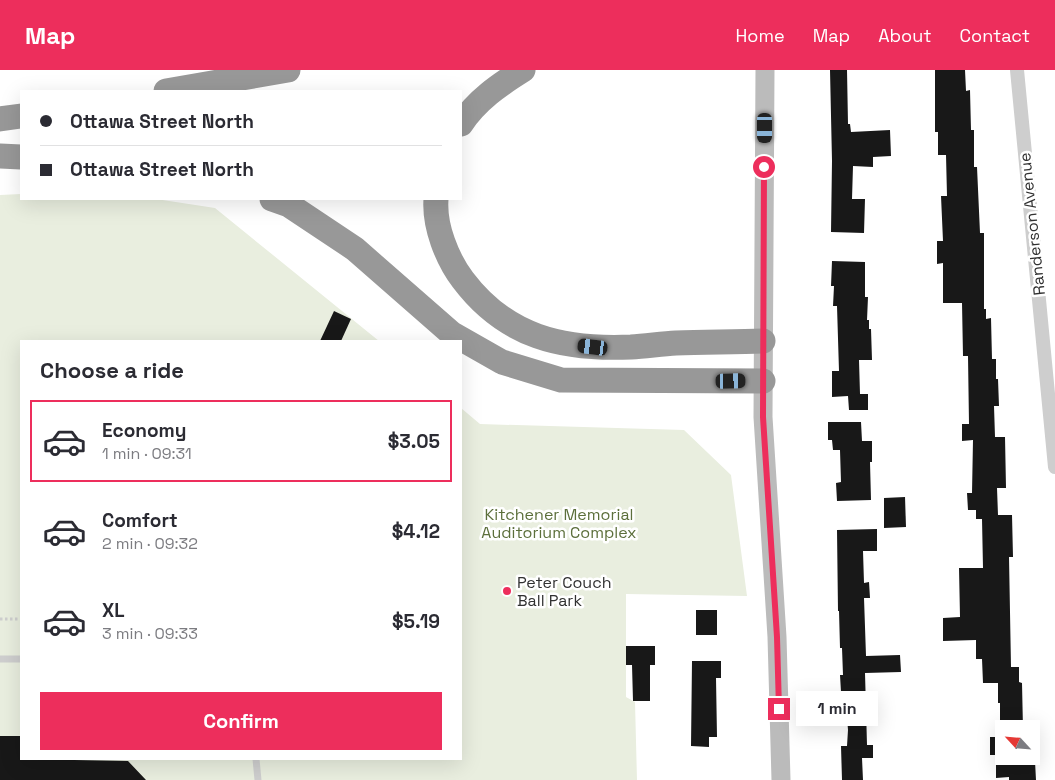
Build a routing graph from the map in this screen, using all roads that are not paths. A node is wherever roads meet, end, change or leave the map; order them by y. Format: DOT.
graph roads {
  1 [pos="288,70"];
  2 [pos="523,70"];
  3 [pos="765,70"];
  4 [pos="1017,70"];
  5 [pos="172,90"];
  6 [pos="20,116"];
  7 [pos="0,119"];
  8 [pos="462,123"];
  9 [pos="0,156"];
  10 [pos="20,157"];
  11 [pos="275,200"];
  12 [pos="436,200"];
  13 [pos="763,340"];
  14 [pos="763,381"];
  15 [pos="1055,467"];
  16 [pos="0,659"];
  17 [pos="20,659"];
  18 [pos="256,760"];
  19 [pos="258,780"];
  20 [pos="781,780"];
  1 -- 5 [label="highway"];
  2 -- 8 [label="highway"];
  3 -- 13 [label="main road"];
  4 -- 15 [label="street, Randerson Avenue"];
  6 -- 7 [label="highway"];
  9 -- 10 [label="highway"];
  11 -- 14 [label="highway"];
  12 -- 13 [label="highway"];
  13 -- 14 [label="main road"];
  14 -- 20 [label="main road"];
  16 -- 17 [label="lane"];
  18 -- 19 [label="lane"];
}
